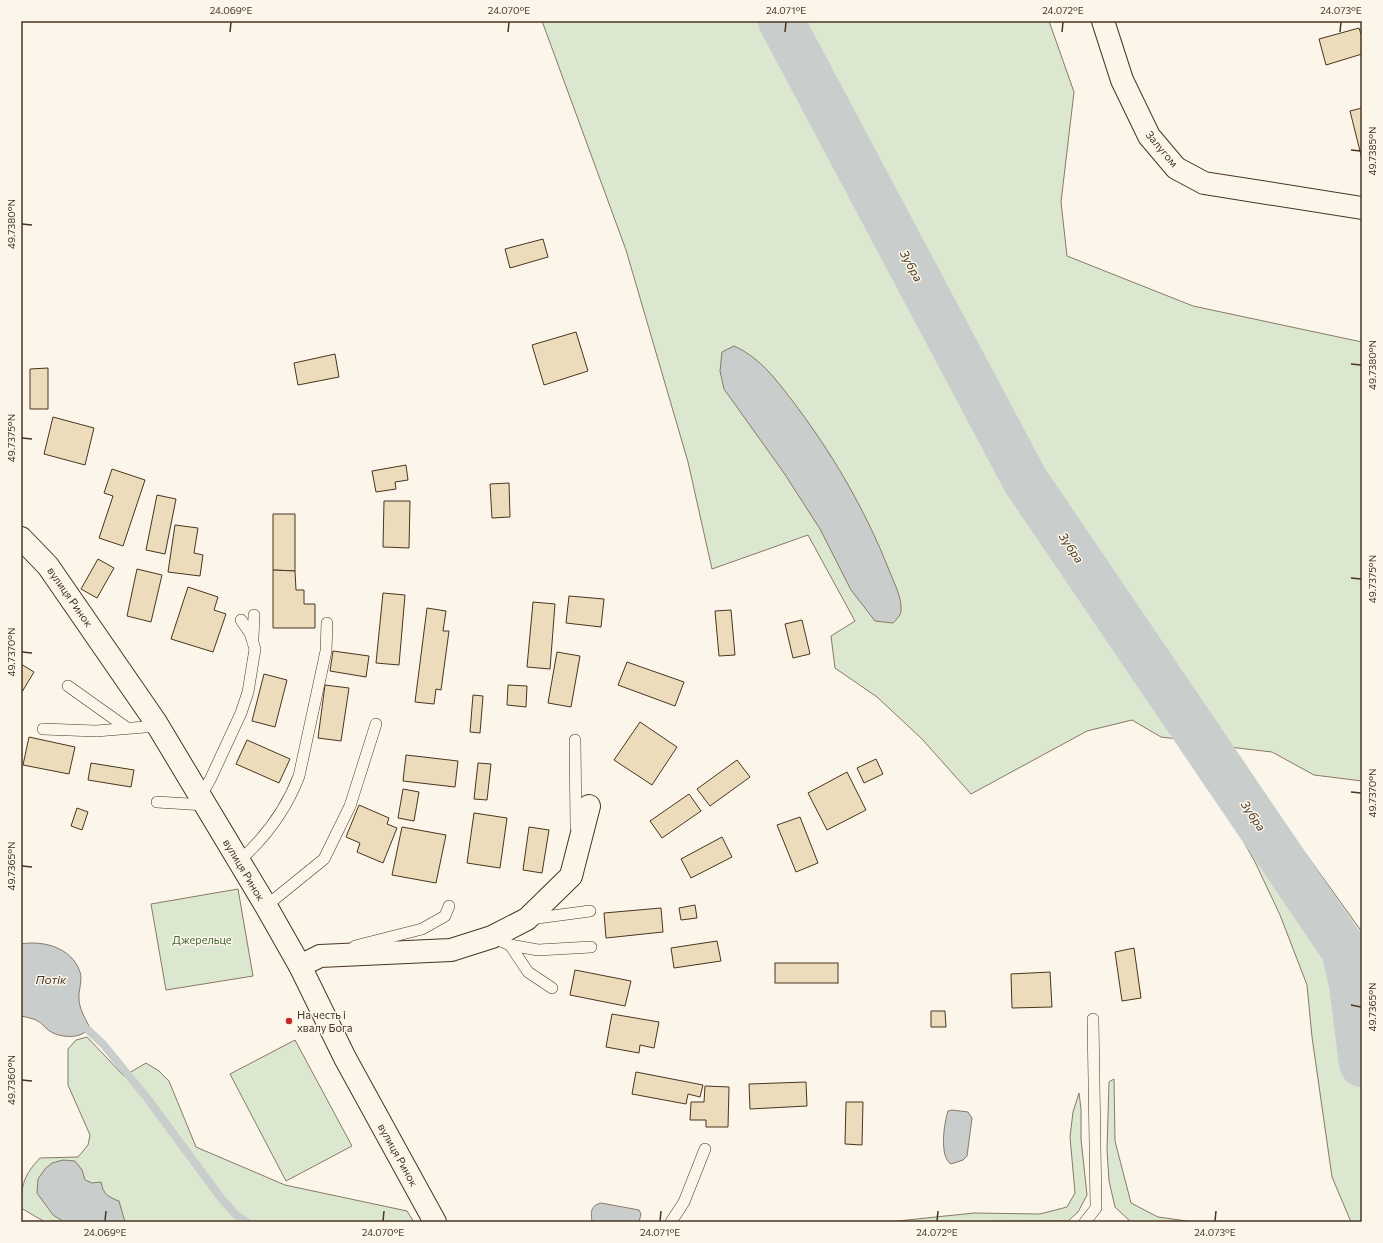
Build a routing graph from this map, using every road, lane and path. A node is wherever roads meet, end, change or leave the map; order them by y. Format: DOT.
graph roads {
  1 [pos="1103,21"];
  2 [pos="1362,208"];
  3 [pos="21,538"];
  4 [pos="254,615"];
  5 [pos="241,620"];
  6 [pos="327,623"];
  7 [pos="253,643"];
  8 [pos="68,686"];
  9 [pos="376,724"];
  10 [pos="157,726"];
  11 [pos="127,728"];
  12 [pos="44,729"];
  13 [pos="576,740"];
  14 [pos="203,801"];
  15 [pos="157,802"];
  16 [pos="589,806"];
  17 [pos="579,846"];
  18 [pos="239,861"];
  19 [pos="266,906"];
  20 [pos="449,906"];
  21 [pos="590,911"];
  22 [pos="527,919"];
  23 [pos="501,941"];
  24 [pos="591,947"];
  25 [pos="320,956"];
  26 [pos="300,966"];
  27 [pos="552,988"];
  28 [pos="1093,1019"];
  29 [pos="705,1149"];
  30 [pos="434,1222"];
  31 [pos="671,1222"];
  32 [pos="1085,1222"];
  1 -- 2 [label="street, Залугом"];
  3 -- 10 [label="street, вулиця Ринок"];
  4 -- 7 [label="lane"];
  5 -- 7 [label="lane"];
  6 -- 18 [label="lane"];
  7 -- 14 [label="lane"];
  8 -- 11 [label="lane"];
  9 -- 19 [label="lane"];
  10 -- 11 [label="lane"];
  10 -- 14 [label="street, вулиця Ринок"];
  11 -- 12 [label="lane"];
  13 -- 17 [label="lane"];
  14 -- 15 [label="lane"];
  14 -- 18 [label="street, вулиця Ринок"];
  16 -- 17 [label="street"];
  17 -- 22 [label="street"];
  18 -- 19 [label="street, вулиця Ринок"];
  19 -- 26 [label="street, вулиця Ринок"];
  20 -- 25 [label="lane"];
  21 -- 22 [label="lane"];
  22 -- 23 [label="street"];
  23 -- 24 [label="lane"];
  23 -- 25 [label="street"];
  23 -- 27 [label="lane"];
  25 -- 26 [label="street"];
  26 -- 30 [label="street, вулиця Ринок"];
  28 -- 32 [label="lane"];
  29 -- 31 [label="lane"];
}
